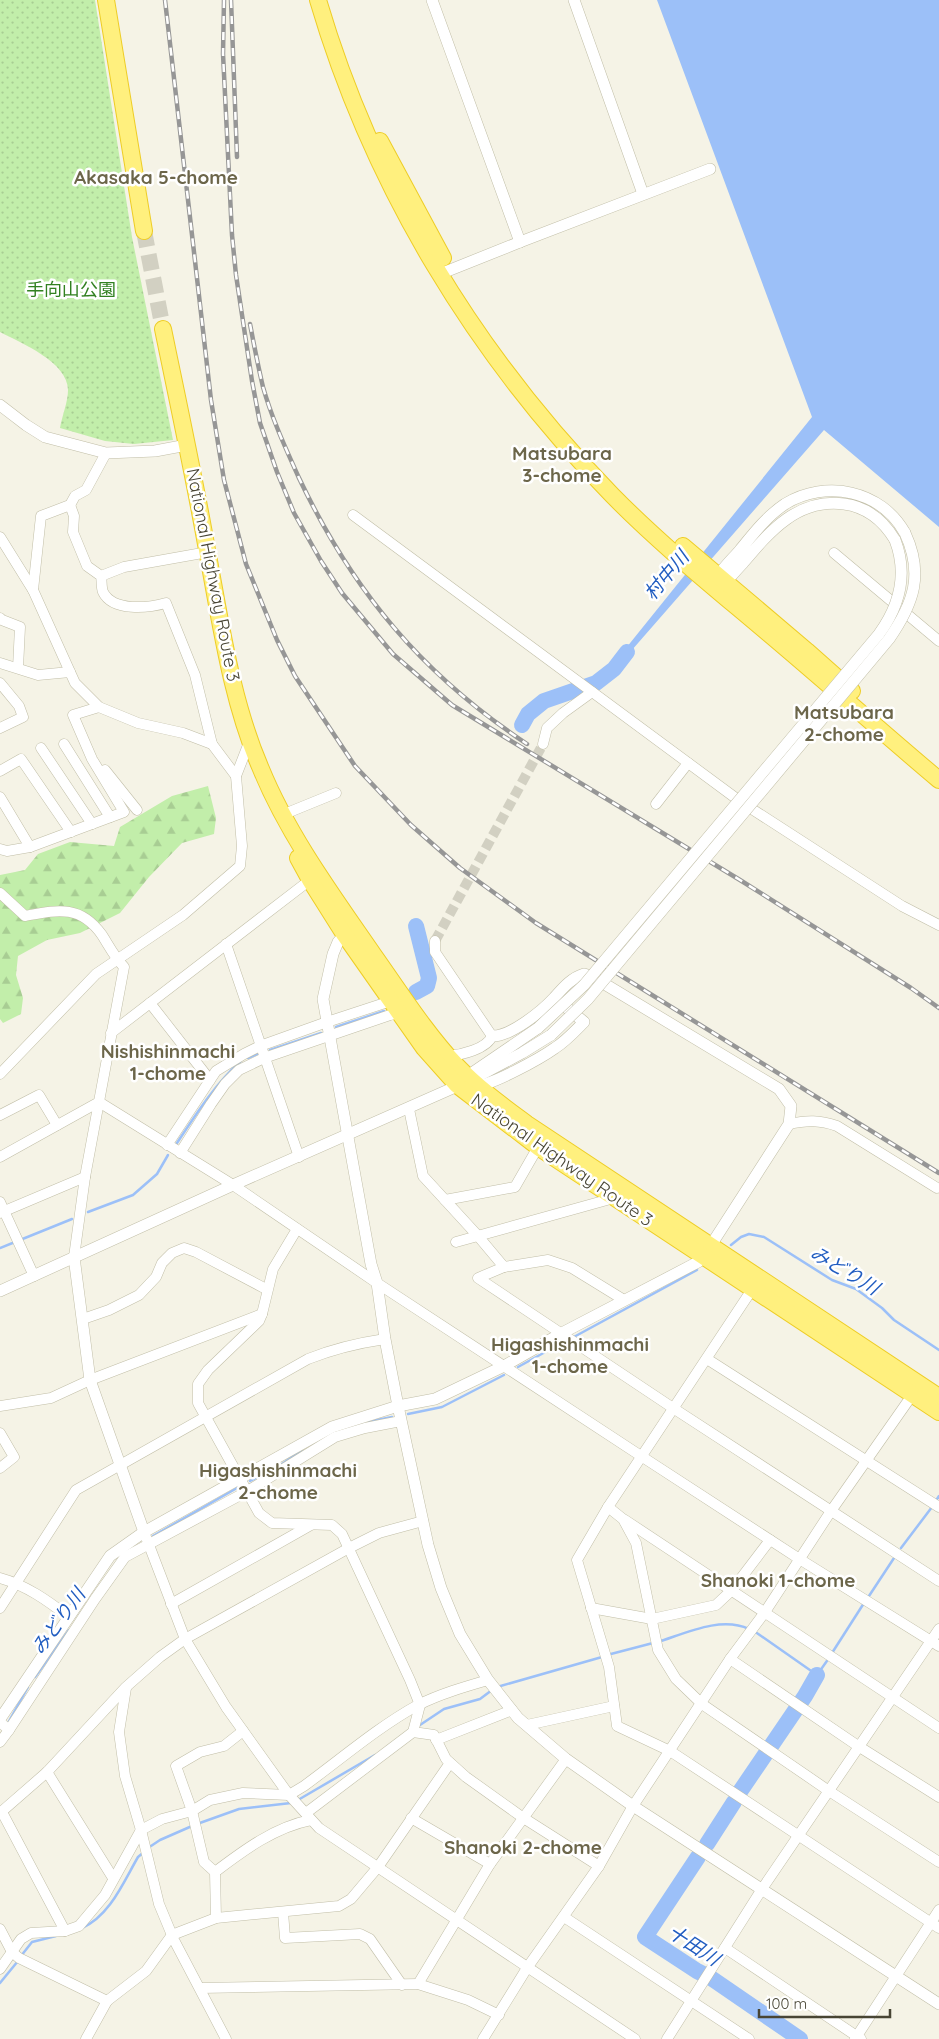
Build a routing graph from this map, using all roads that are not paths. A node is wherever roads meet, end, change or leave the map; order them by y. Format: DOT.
graph roads {
  1 [pos="106,0"];
  2 [pos="318,0"];
  3 [pos="329,0"];
  4 [pos="432,0"];
  5 [pos="574,0"];
  6 [pos="710,169"];
  7 [pos="643,194"];
  8 [pos="144,231"];
  9 [pos="520,242"];
  10 [pos="444,272"];
  11 [pos="163,328"];
  12 [pos="0,405"];
  13 [pos="187,445"];
  14 [pos="106,453"];
  15 [pos="70,505"];
  16 [pos="353,515"];
  17 [pos="0,537"];
  18 [pos="208,552"];
  19 [pos="834,553"];
  20 [pos="101,576"];
  21 [pos="713,578"];
  22 [pos="33,590"];
  23 [pos="0,618"];
  24 [pos="939,641"];
  25 [pos="6,667"];
  26 [pos="70,672"];
  27 [pos="0,683"];
  28 [pos="592,692"];
  29 [pos="99,707"];
  30 [pos="0,728"];
  31 [pos="250,740"];
  32 [pos="64,744"];
  33 [pos="212,744"];
  34 [pos="542,744"];
  35 [pos="87,747"];
  36 [pos="41,748"];
  37 [pos="688,763"];
  38 [pos="939,767"];
  39 [pos="0,771"];
  40 [pos="236,776"];
  41 [pos="939,780"];
  42 [pos="336,793"];
  43 [pos="0,797"];
  44 [pos="656,804"];
  45 [pos="137,810"];
  46 [pos="282,815"];
  47 [pos="110,817"];
  48 [pos="92,824"];
  49 [pos="71,832"];
  50 [pos="30,847"];
  51 [pos="0,849"];
  52 [pos="310,880"];
  53 [pos="0,893"];
  54 [pos="939,925"];
  55 [pos="349,930"];
  56 [pos="435,941"];
  57 [pos="226,944"];
  58 [pos="117,959"];
  59 [pos="554,998"];
  60 [pos="150,1003"];
  61 [pos="395,1007"];
  62 [pos="327,1022"];
  63 [pos="111,1033"];
  64 [pos="330,1036"];
  65 [pos="492,1036"];
  66 [pos="260,1046"];
  67 [pos="448,1056"];
  68 [pos="264,1058"];
  69 [pos="0,1074"];
  70 [pos="210,1080"];
  71 [pos="468,1082"];
  72 [pos="99,1102"];
  73 [pos="409,1109"];
  74 [pos="0,1115"];
  75 [pos="789,1124"];
  76 [pos="57,1125"];
  77 [pos="347,1136"];
  78 [pos="167,1145"];
  79 [pos="538,1148"];
  80 [pos="180,1153"];
  81 [pos="0,1157"];
  82 [pos="299,1157"];
  83 [pos="86,1177"];
  84 [pos="233,1185"];
  85 [pos="937,1188"];
  86 [pos="614,1198"];
  87 [pos="445,1200"];
  88 [pos="1,1209"];
  89 [pos="297,1230"];
  90 [pos="478,1236"];
  91 [pos="456,1242"];
  92 [pos="707,1250"];
  93 [pos="74,1257"];
  94 [pos="504,1267"];
  95 [pos="34,1276"];
  96 [pos="377,1282"];
  97 [pos="753,1288"];
  98 [pos="266,1289"];
  99 [pos="0,1292"];
  100 [pos="624,1300"];
  101 [pos="262,1314"];
  102 [pos="83,1319"];
  103 [pos="564,1334"];
  104 [pos="384,1339"];
  105 [pos="707,1359"];
  106 [pos="504,1366"];
  107 [pos="90,1380"];
  108 [pos="916,1390"];
  109 [pos="939,1397"];
  110 [pos="0,1406"];
  111 [pos="398,1406"];
  112 [pos="673,1408"];
  113 [pos="939,1412"];
  114 [pos="206,1418"];
  115 [pos="401,1422"];
  116 [pos="0,1433"];
  117 [pos="641,1456"];
  118 [pos="867,1460"];
  119 [pos="121,1464"];
  120 [pos="0,1468"];
  121 [pos="240,1478"];
  122 [pos="246,1492"];
  123 [pos="939,1506"];
  124 [pos="608,1507"];
  125 [pos="831,1511"];
  126 [pos="623,1519"];
  127 [pos="423,1521"];
  128 [pos="314,1523"];
  129 [pos="144,1532"];
  130 [pos="770,1540"];
  131 [pos="148,1544"];
  132 [pos="349,1548"];
  133 [pos="801,1560"];
  134 [pos="0,1578"];
  135 [pos="939,1581"];
  136 [pos="16,1582"];
  137 [pos="732,1590"];
  138 [pos="171,1604"];
  139 [pos="0,1608"];
  140 [pos="591,1608"];
  141 [pos="765,1612"];
  142 [pos="69,1617"];
  143 [pos="652,1619"];
  144 [pos="939,1628"];
  145 [pos="185,1639"];
  146 [pos="935,1643"];
  147 [pos="730,1659"];
  148 [pos="492,1686"];
  149 [pos="126,1687"];
  150 [pos="892,1697"];
  151 [pos="702,1704"];
  152 [pos="420,1705"];
  153 [pos="614,1706"];
  154 [pos="512,1710"];
  155 [pos="0,1720"];
  156 [pos="527,1725"];
  157 [pos="939,1728"];
  158 [pos="9,1730"];
  159 [pos="242,1731"];
  160 [pos="414,1732"];
  161 [pos="436,1740"];
  162 [pos="0,1742"];
  163 [pos="858,1746"];
  164 [pos="670,1751"];
  165 [pos="566,1759"];
  166 [pos="450,1763"];
  167 [pos="47,1772"];
  168 [pos="828,1791"];
  169 [pos="289,1795"];
  170 [pos="939,1797"];
  171 [pos="633,1806"];
  172 [pos="192,1811"];
  173 [pos="1,1813"];
  174 [pos="308,1816"];
  175 [pos="522,1817"];
  176 [pos="412,1818"];
  177 [pos="141,1830"];
  178 [pos="798,1836"];
  179 [pos="939,1862"];
  180 [pos="490,1864"];
  181 [pos="599,1866"];
  182 [pos="378,1867"];
  183 [pos="215,1872"];
  184 [pos="113,1878"];
  185 [pos="762,1889"];
  186 [pos="939,1910"];
  187 [pos="282,1912"];
  188 [pos="564,1917"];
  189 [pos="216,1918"];
  190 [pos="455,1920"];
  191 [pos="935,1925"];
  192 [pos="0,1929"];
  193 [pos="65,1931"];
  194 [pos="172,1935"];
  195 [pos="725,1948"];
  196 [pos="12,1952"];
  197 [pos="527,1968"];
  198 [pos="0,1969"];
  199 [pos="896,1974"];
  200 [pos="402,1984"];
  201 [pos="418,1984"];
  202 [pos="200,1988"];
  203 [pos="107,2000"];
  204 [pos="692,2001"];
  205 [pos="939,2004"];
  206 [pos="499,2015"];
  207 [pos="857,2038"];
  208 [pos="86,2039"];
  209 [pos="226,2039"];
  210 [pos="483,2039"];
  211 [pos="635,2039"];
  212 [pos="667,2039"];
  213 [pos="749,2039"];
  1 -- 8 [label="highway"];
  2 -- 10 [label="highway"];
  3 -- 10 [label="highway"];
  4 -- 9 [label="street"];
  5 -- 7 [label="street"];
  6 -- 7 [label="street"];
  7 -- 9 [label="street"];
  9 -- 10 [label="street"];
  10 -- 21 [label="highway"];
  11 -- 13 [label="highway, National Highway Route 3"];
  12 -- 14 [label="street"];
  13 -- 14 [label="street"];
  13 -- 18 [label="highway, National Highway Route 3"];
  14 -- 15 [label="street"];
  15 -- 20 [label="street"];
  15 -- 22 [label="street"];
  16 -- 28 [label="street"];
  17 -- 22 [label="street"];
  18 -- 20 [label="street"];
  18 -- 31 [label="highway, National Highway Route 3"];
  19 -- 24 [label="street"];
  20 -- 33 [label="street"];
  21 -- 38 [label="highway"];
  21 -- 41 [label="highway"];
  21 -- 71 [label="street, bridge"];
  21 -- 71 [label="street, bridge"];
  22 -- 26 [label="street"];
  23 -- 25 [label="street"];
  25 -- 26 [label="street"];
  26 -- 29 [label="street"];
  27 -- 30 [label="street"];
  28 -- 34 [label="street"];
  28 -- 37 [label="street"];
  29 -- 33 [label="street"];
  29 -- 35 [label="street"];
  31 -- 40 [label="street"];
  31 -- 46 [label="highway, National Highway Route 3"];
  32 -- 47 [label="street"];
  33 -- 40 [label="street"];
  35 -- 45 [label="street"];
  35 -- 47 [label="street"];
  36 -- 48 [label="street"];
  37 -- 44 [label="street"];
  37 -- 54 [label="street"];
  39 -- 49 [label="street"];
  40 -- 58 [label="street"];
  42 -- 46 [label="street"];
  43 -- 50 [label="street"];
  46 -- 52 [label="highway, National Highway Route 3"];
  46 -- 55 [label="highway, National Highway Route 3"];
  47 -- 48 [label="street"];
  48 -- 49 [label="street"];
  49 -- 50 [label="street"];
  50 -- 51 [label="street"];
  52 -- 55 [label="highway, National Highway Route 3"];
  52 -- 57 [label="street"];
  53 -- 58 [label="street"];
  55 -- 61 [label="highway, National Highway Route 3"];
  55 -- 62 [label="street"];
  55 -- 67 [label="highway, National Highway Route 3"];
  56 -- 65 [label="street"];
  57 -- 60 [label="street"];
  57 -- 66 [label="street"];
  58 -- 63 [label="street"];
  58 -- 69 [label="street"];
  59 -- 65 [label="street"];
  59 -- 71 [label="street"];
  59 -- 75 [label="street"];
  60 -- 63 [label="street"];
  60 -- 70 [label="street"];
  61 -- 62 [label="street"];
  61 -- 64 [label="street"];
  61 -- 71 [label="highway, National Highway Route 3"];
  62 -- 64 [label="street"];
  62 -- 66 [label="street"];
  63 -- 72 [label="street"];
  64 -- 68 [label="street"];
  64 -- 77 [label="street"];
  65 -- 67 [label="street"];
  66 -- 68 [label="street"];
  66 -- 70 [label="street"];
  67 -- 71 [label="highway, National Highway Route 3"];
  68 -- 80 [label="street"];
  68 -- 82 [label="street"];
  70 -- 78 [label="street"];
  71 -- 73 [label="street"];
  71 -- 79 [label="highway, National Highway Route 3"];
  71 -- 92 [label="highway, National Highway Route 3"];
  72 -- 76 [label="street"];
  72 -- 78 [label="street"];
  72 -- 83 [label="street"];
  73 -- 77 [label="street"];
  73 -- 87 [label="street"];
  74 -- 76 [label="street"];
  75 -- 85 [label="street"];
  75 -- 92 [label="street"];
  76 -- 81 [label="street"];
  77 -- 82 [label="street"];
  77 -- 96 [label="street"];
  78 -- 80 [label="street"];
  79 -- 86 [label="highway, National Highway Route 3"];
  79 -- 87 [label="street"];
  80 -- 84 [label="street"];
  82 -- 84 [label="street"];
  83 -- 88 [label="street"];
  83 -- 93 [label="street"];
  84 -- 89 [label="street"];
  84 -- 93 [label="street"];
  86 -- 90 [label="street"];
  86 -- 92 [label="highway, National Highway Route 3"];
  87 -- 90 [label="street"];
  88 -- 95 [label="street"];
  89 -- 96 [label="street"];
  89 -- 98 [label="street"];
  90 -- 91 [label="street"];
  90 -- 94 [label="street"];
  92 -- 97 [label="highway, National Highway Route 3"];
  92 -- 100 [label="street"];
  92 -- 108 [label="highway, National Highway Route 3"];
  93 -- 95 [label="street"];
  93 -- 102 [label="street"];
  94 -- 100 [label="street"];
  94 -- 103 [label="street"];
  95 -- 99 [label="street"];
  96 -- 104 [label="street"];
  96 -- 106 [label="street"];
  97 -- 105 [label="street"];
  97 -- 108 [label="highway, National Highway Route 3"];
  98 -- 101 [label="street"];
  98 -- 102 [label="street"];
  100 -- 103 [label="street"];
  101 -- 107 [label="street"];
  101 -- 114 [label="street"];
  102 -- 107 [label="street"];
  103 -- 106 [label="street"];
  103 -- 112 [label="street"];
  104 -- 111 [label="street"];
  104 -- 114 [label="street"];
  105 -- 112 [label="street"];
  105 -- 118 [label="street"];
  106 -- 111 [label="street"];
  106 -- 117 [label="street"];
  107 -- 110 [label="street"];
  107 -- 119 [label="street"];
  108 -- 109 [label="highway, National Highway Route 3"];
  108 -- 113 [label="highway, National Highway Route 3"];
  108 -- 118 [label="street"];
  111 -- 115 [label="street"];
  111 -- 121 [label="street"];
  112 -- 117 [label="street"];
  112 -- 125 [label="street"];
  114 -- 119 [label="street"];
  114 -- 121 [label="street"];
  115 -- 122 [label="street"];
  115 -- 127 [label="street"];
  116 -- 120 [label="street"];
  117 -- 124 [label="street"];
  117 -- 130 [label="street"];
  118 -- 123 [label="street"];
  118 -- 125 [label="street"];
  119 -- 129 [label="street"];
  119 -- 136 [label="street"];
  121 -- 122 [label="street"];
  121 -- 129 [label="street"];
  122 -- 128 [label="street"];
  122 -- 131 [label="street"];
  124 -- 126 [label="street"];
  124 -- 140 [label="street"];
  125 -- 133 [label="street"];
  125 -- 135 [label="street"];
  126 -- 137 [label="street"];
  126 -- 143 [label="street"];
  127 -- 132 [label="street"];
  127 -- 148 [label="street"];
  128 -- 132 [label="street"];
  128 -- 138 [label="street"];
  129 -- 131 [label="street"];
  129 -- 142 [label="street"];
  130 -- 133 [label="street"];
  130 -- 137 [label="street"];
  131 -- 138 [label="street"];
  131 -- 158 [label="street"];
  132 -- 145 [label="street"];
  132 -- 152 [label="street"];
  133 -- 141 [label="street"];
  133 -- 146 [label="street"];
  134 -- 136 [label="street"];
  136 -- 139 [label="street"];
  136 -- 142 [label="street"];
  137 -- 141 [label="street"];
  137 -- 143 [label="street"];
  138 -- 145 [label="street"];
  140 -- 143 [label="street"];
  140 -- 153 [label="street"];
  141 -- 147 [label="street"];
  141 -- 150 [label="street"];
  142 -- 155 [label="street"];
  143 -- 151 [label="street"];
  144 -- 146 [label="street"];
  145 -- 149 [label="street"];
  145 -- 159 [label="street"];
  146 -- 150 [label="street"];
  147 -- 151 [label="street"];
  147 -- 163 [label="street"];
  148 -- 152 [label="street"];
  148 -- 154 [label="street"];
  149 -- 167 [label="street"];
  149 -- 177 [label="street"];
  150 -- 157 [label="street"];
  150 -- 163 [label="street"];
  151 -- 164 [label="street"];
  151 -- 168 [label="street"];
  152 -- 160 [label="street"];
  152 -- 169 [label="street"];
  153 -- 156 [label="street"];
  153 -- 164 [label="street"];
  154 -- 156 [label="street"];
  154 -- 161 [label="street"];
  155 -- 158 [label="street"];
  156 -- 165 [label="street"];
  158 -- 162 [label="street"];
  159 -- 169 [label="street"];
  159 -- 172 [label="street"];
  160 -- 161 [label="street"];
  160 -- 174 [label="street"];
  161 -- 166 [label="street"];
  163 -- 168 [label="street"];
  163 -- 170 [label="street"];
  164 -- 171 [label="street"];
  164 -- 178 [label="street"];
  165 -- 171 [label="street"];
  165 -- 175 [label="street"];
  166 -- 175 [label="street"];
  166 -- 176 [label="street"];
  167 -- 173 [label="street"];
  167 -- 184 [label="street"];
  168 -- 178 [label="street"];
  168 -- 179 [label="street"];
  169 -- 172 [label="street"];
  169 -- 174 [label="street"];
  171 -- 181 [label="street"];
  171 -- 185 [label="street"];
  172 -- 177 [label="street"];
  172 -- 183 [label="street"];
  173 -- 193 [label="street"];
  174 -- 182 [label="street"];
  174 -- 183 [label="street"];
  175 -- 180 [label="street"];
  175 -- 181 [label="street"];
  176 -- 180 [label="street"];
  176 -- 182 [label="street"];
  177 -- 184 [label="street"];
  177 -- 194 [label="street"];
  178 -- 185 [label="street"];
  178 -- 191 [label="street"];
  180 -- 190 [label="street"];
  181 -- 188 [label="street"];
  182 -- 187 [label="street"];
  182 -- 190 [label="street"];
  183 -- 189 [label="street"];
  184 -- 193 [label="street"];
  185 -- 195 [label="street"];
  185 -- 199 [label="street"];
  186 -- 191 [label="street"];
  187 -- 189 [label="street"];
  187 -- 200 [label="street"];
  188 -- 197 [label="street"];
  188 -- 204 [label="street"];
  189 -- 194 [label="street"];
  190 -- 197 [label="street"];
  190 -- 201 [label="street"];
  191 -- 199 [label="street"];
  192 -- 196 [label="street"];
  193 -- 196 [label="street"];
  194 -- 202 [label="street"];
  194 -- 203 [label="street"];
  195 -- 204 [label="street"];
  195 -- 207 [label="street"];
  196 -- 198 [label="street"];
  196 -- 203 [label="street"];
  197 -- 206 [label="street"];
  197 -- 211 [label="street"];
  199 -- 205 [label="street"];
  199 -- 207 [label="street"];
  200 -- 201 [label="street"];
  200 -- 202 [label="street"];
  201 -- 206 [label="street"];
  202 -- 209 [label="street"];
  203 -- 208 [label="street"];
  204 -- 212 [label="street"];
  204 -- 213 [label="street"];
  206 -- 210 [label="street"];
}
